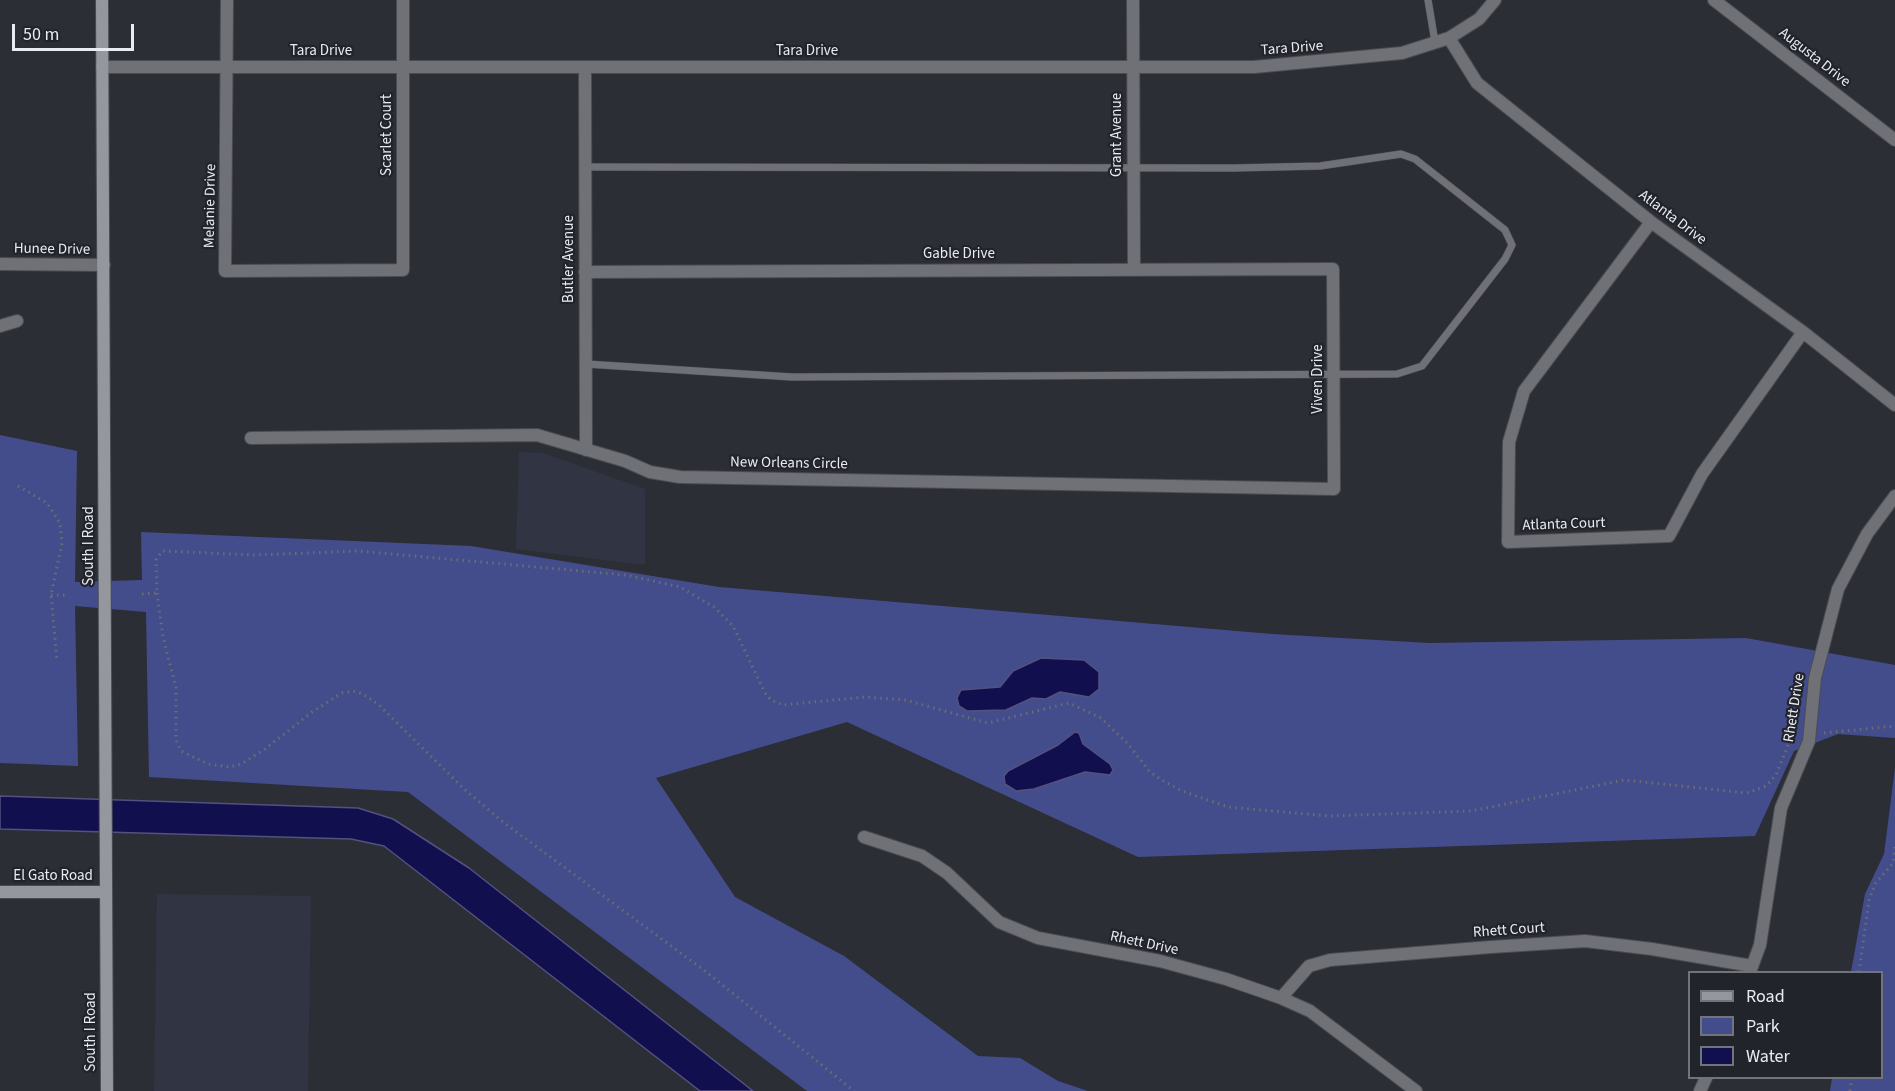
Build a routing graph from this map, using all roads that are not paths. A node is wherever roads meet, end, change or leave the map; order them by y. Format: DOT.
graph roads {
  1 [pos="102,0"];
  2 [pos="227,0"];
  3 [pos="403,0"];
  4 [pos="1133,0"];
  5 [pos="1428,0"];
  6 [pos="1495,0"];
  7 [pos="1714,0"];
  8 [pos="1449,38"];
  9 [pos="1435,42"];
  10 [pos="102,67"];
  11 [pos="228,67"];
  12 [pos="1133,67"];
  13 [pos="403,68"];
  14 [pos="585,68"];
  15 [pos="1895,140"];
  16 [pos="1134,166"];
  17 [pos="585,167"];
  18 [pos="1651,222"];
  19 [pos="0,264"];
  20 [pos="105,266"];
  21 [pos="1134,269"];
  22 [pos="1333,269"];
  23 [pos="403,270"];
  24 [pos="585,272"];
  25 [pos="17,321"];
  26 [pos="0,326"];
  27 [pos="1803,332"];
  28 [pos="586,364"];
  29 [pos="1334,374"];
  30 [pos="1895,405"];
  31 [pos="250,438"];
  32 [pos="586,450"];
  33 [pos="1334,489"];
  34 [pos="1895,496"];
  35 [pos="864,837"];
  36 [pos="0,892"];
  37 [pos="106,892"];
  38 [pos="1751,969"];
  39 [pos="1281,998"];
  40 [pos="107,1091"];
  41 [pos="1416,1091"];
  1 -- 10 [label="main road, South I Road"];
  2 -- 11 [label="street, Melanie Drive"];
  3 -- 13 [label="street, Scarlet Court"];
  4 -- 12 [label="street, Grant Avenue"];
  5 -- 9 [label="lane"];
  6 -- 8 [label="street, Tara Drive"];
  7 -- 15 [label="street, Augusta Drive"];
  8 -- 9 [label="street, Tara Drive"];
  8 -- 18 [label="street, Atlanta Drive"];
  9 -- 12 [label="street, Tara Drive"];
  10 -- 11 [label="street, Tara Drive"];
  10 -- 20 [label="main road, South I Road"];
  11 -- 13 [label="street, Tara Drive"];
  11 -- 23 [label="street, Melanie Drive"];
  12 -- 14 [label="street, Tara Drive"];
  12 -- 16 [label="street, Grant Avenue"];
  13 -- 14 [label="street, Tara Drive"];
  13 -- 23 [label="street, Scarlet Court"];
  14 -- 17 [label="street, Butler Avenue"];
  16 -- 17 [label="lane"];
  16 -- 21 [label="street, Grant Avenue"];
  16 -- 29 [label="lane"];
  17 -- 24 [label="street, Butler Avenue"];
  18 -- 27 [label="street, Atlanta Drive"];
  18 -- 27 [label="street, Atlanta Court"];
  19 -- 20 [label="street, Hunee Drive"];
  20 -- 37 [label="main road, South I Road"];
  21 -- 22 [label="street, Gable Drive"];
  21 -- 24 [label="street, Gable Drive"];
  22 -- 29 [label="street, Viven Drive"];
  24 -- 28 [label="street, Butler Avenue"];
  25 -- 26 [label="street"];
  27 -- 30 [label="street, Atlanta Drive"];
  28 -- 29 [label="lane"];
  28 -- 32 [label="street, Butler Avenue"];
  29 -- 33 [label="street, Viven Drive"];
  31 -- 32 [label="street, New Orleans Circle"];
  32 -- 33 [label="street, New Orleans Circle"];
  34 -- 38 [label="street, Rhett Drive"];
  35 -- 39 [label="street, Rhett Drive"];
  36 -- 37 [label="main road, El Gato Road"];
  37 -- 40 [label="main road, South I Road"];
  38 -- 39 [label="street, Rhett Court"];
  39 -- 41 [label="street, Rhett Drive"];
}
